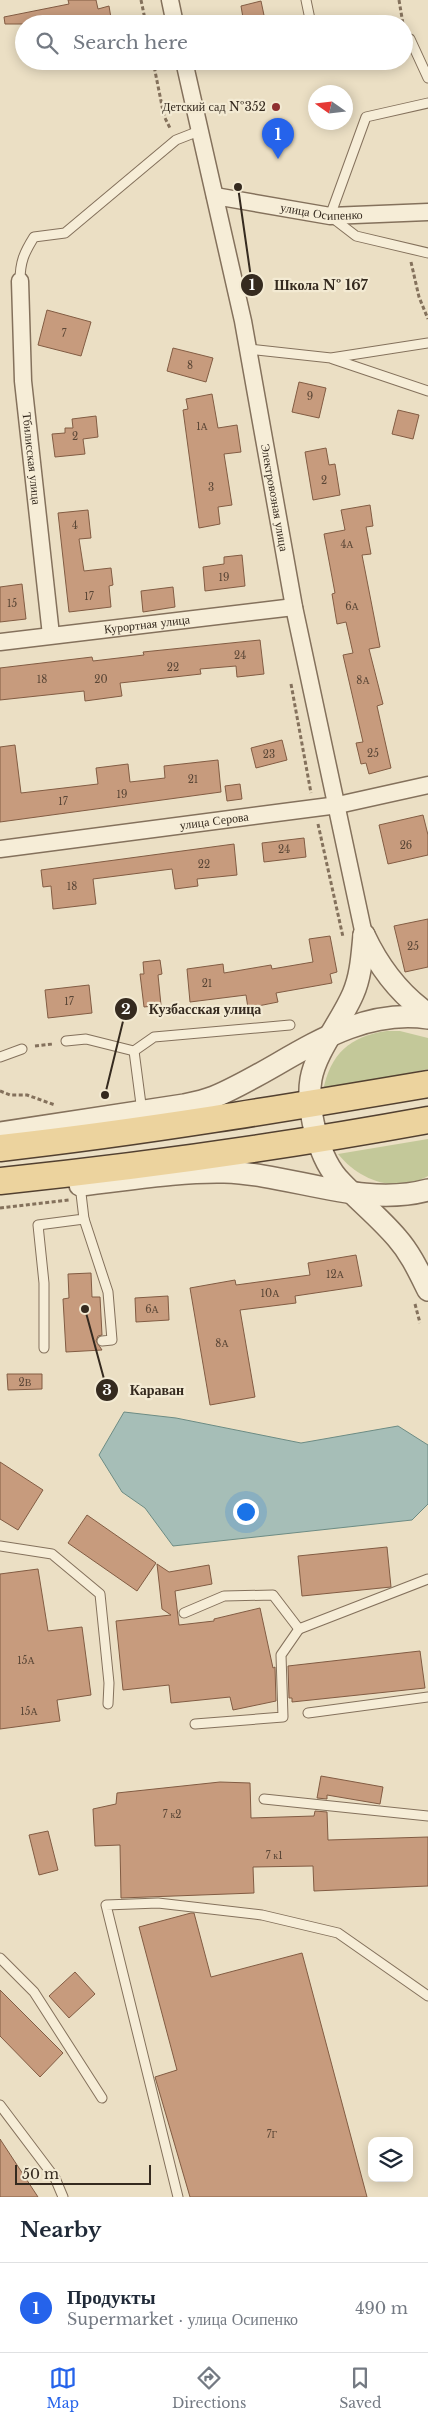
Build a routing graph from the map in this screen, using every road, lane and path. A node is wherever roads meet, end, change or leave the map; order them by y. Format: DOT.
graph roads {
  1 [pos="141,0"];
  2 [pos="170,0"];
  3 [pos="306,0"];
  4 [pos="399,0"];
  5 [pos="144,15"];
  6 [pos="173,15"];
  7 [pos="309,15"];
  8 [pos="402,15"];
  9 [pos="413,46"];
  10 [pos="155,70"];
  11 [pos="186,70"];
  12 [pos="428,78"];
  13 [pos="428,103"];
  14 [pos="199,131"];
  15 [pos="176,140"];
  16 [pos="215,196"];
  17 [pos="428,212"];
  18 [pos="330,216"];
  19 [pos="408,249"];
  20 [pos="428,253"];
  21 [pos="20,281"];
  22 [pos="428,319"];
  23 [pos="428,343"];
  24 [pos="248,349"];
  25 [pos="330,358"];
  26 [pos="428,391"];
  27 [pos="294,607"];
  28 [pos="51,635"];
  29 [pos="0,642"];
  30 [pos="291,682"];
  31 [pos="428,785"];
  32 [pos="338,805"];
  33 [pos="314,808"];
  34 [pos="0,849"];
  35 [pos="364,935"];
  36 [pos="343,939"];
  37 [pos="428,1014"];
  38 [pos="428,1018"];
  39 [pos="290,1025"];
  40 [pos="332,1036"];
  41 [pos="66,1041"];
  42 [pos="22,1049"];
  43 [pos="134,1051"];
  44 [pos="0,1057"];
  45 [pos="428,1084"];
  46 [pos="0,1091"];
  47 [pos="310,1104"];
  48 [pos="60,1107"];
  49 [pos="142,1112"];
  50 [pos="428,1120"];
  51 [pos="0,1133"];
  52 [pos="318,1140"];
  53 [pos="0,1148"];
  54 [pos="0,1181"];
  55 [pos="86,1185"];
  56 [pos="428,1190"];
  57 [pos="0,1193"];
  58 [pos="353,1193"];
  59 [pos="0,1208"];
  60 [pos="84,1219"];
  61 [pos="420,1293"];
  62 [pos="420,1323"];
  63 [pos="102,1341"];
  64 [pos="44,1348"];
  65 [pos="0,1546"];
  66 [pos="428,1579"];
  67 [pos="184,1613"];
  68 [pos="299,1629"];
  69 [pos="428,1697"];
  70 [pos="108,1704"];
  71 [pos="308,1713"];
  72 [pos="196,1724"];
  73 [pos="264,1799"];
  74 [pos="428,1816"];
  75 [pos="0,1958"];
  76 [pos="428,1996"];
  77 [pos="102,2098"];
  78 [pos="0,2105"];
  79 [pos="62,2197"];
  80 [pos="178,2197"];
  1 -- 5 [label="path"];
  2 -- 6 [label="street"];
  3 -- 7 [label="lane"];
  4 -- 8 [label="path"];
  9 -- 12 [label="lane"];
  10 -- 15 [label="path"];
  11 -- 14 [label="street, Электровозная улица"];
  13 -- 18 [label="lane"];
  14 -- 15 [label="lane"];
  14 -- 16 [label="street, Электровозная улица"];
  15 -- 21 [label="lane"];
  16 -- 18 [label="street, улица Осипенко"];
  16 -- 24 [label="street, Электровозная улица"];
  17 -- 18 [label="street, улица Осипенко"];
  18 -- 19 [label="lane"];
  19 -- 20 [label="lane"];
  19 -- 22 [label="path"];
  21 -- 28 [label="street, Тбилисская улица"];
  23 -- 25 [label="lane"];
  24 -- 25 [label="lane"];
  24 -- 27 [label="street, Электровозная улица"];
  25 -- 26 [label="lane"];
  27 -- 28 [label="street, Курортная улица"];
  27 -- 32 [label="street, Электровозная улица"];
  28 -- 29 [label="street, Курортная улица"];
  30 -- 33 [label="path"];
  31 -- 32 [label="street, улица Серова"];
  32 -- 33 [label="street, улица Серова"];
  32 -- 35 [label="street, Электровозная улица"];
  33 -- 34 [label="street, улица Серова"];
  33 -- 36 [label="path"];
  35 -- 37 [label="street"];
  35 -- 40 [label="street"];
  38 -- 40 [label="street"];
  39 -- 43 [label="lane"];
  40 -- 47 [label="street"];
  40 -- 49 [label="street"];
  41 -- 42 [label="path"];
  41 -- 43 [label="lane"];
  42 -- 44 [label="lane"];
  43 -- 49 [label="lane"];
  45 -- 47 [label="main road"];
  46 -- 48 [label="path"];
  47 -- 52 [label="street"];
  47 -- 53 [label="main road"];
  49 -- 51 [label="street"];
  50 -- 52 [label="main road"];
  52 -- 55 [label="main road"];
  52 -- 58 [label="street"];
  54 -- 55 [label="main road"];
  55 -- 57 [label="street"];
  55 -- 58 [label="street"];
  55 -- 59 [label="path"];
  55 -- 60 [label="lane"];
  56 -- 58 [label="street"];
  58 -- 61 [label="street"];
  60 -- 63 [label="lane"];
  60 -- 64 [label="lane"];
  61 -- 62 [label="path"];
  65 -- 70 [label="lane"];
  66 -- 68 [label="lane"];
  67 -- 68 [label="lane"];
  68 -- 72 [label="lane"];
  69 -- 71 [label="lane"];
  73 -- 74 [label="lane"];
  75 -- 77 [label="lane"];
  76 -- 80 [label="lane"];
  78 -- 79 [label="lane"];
}
